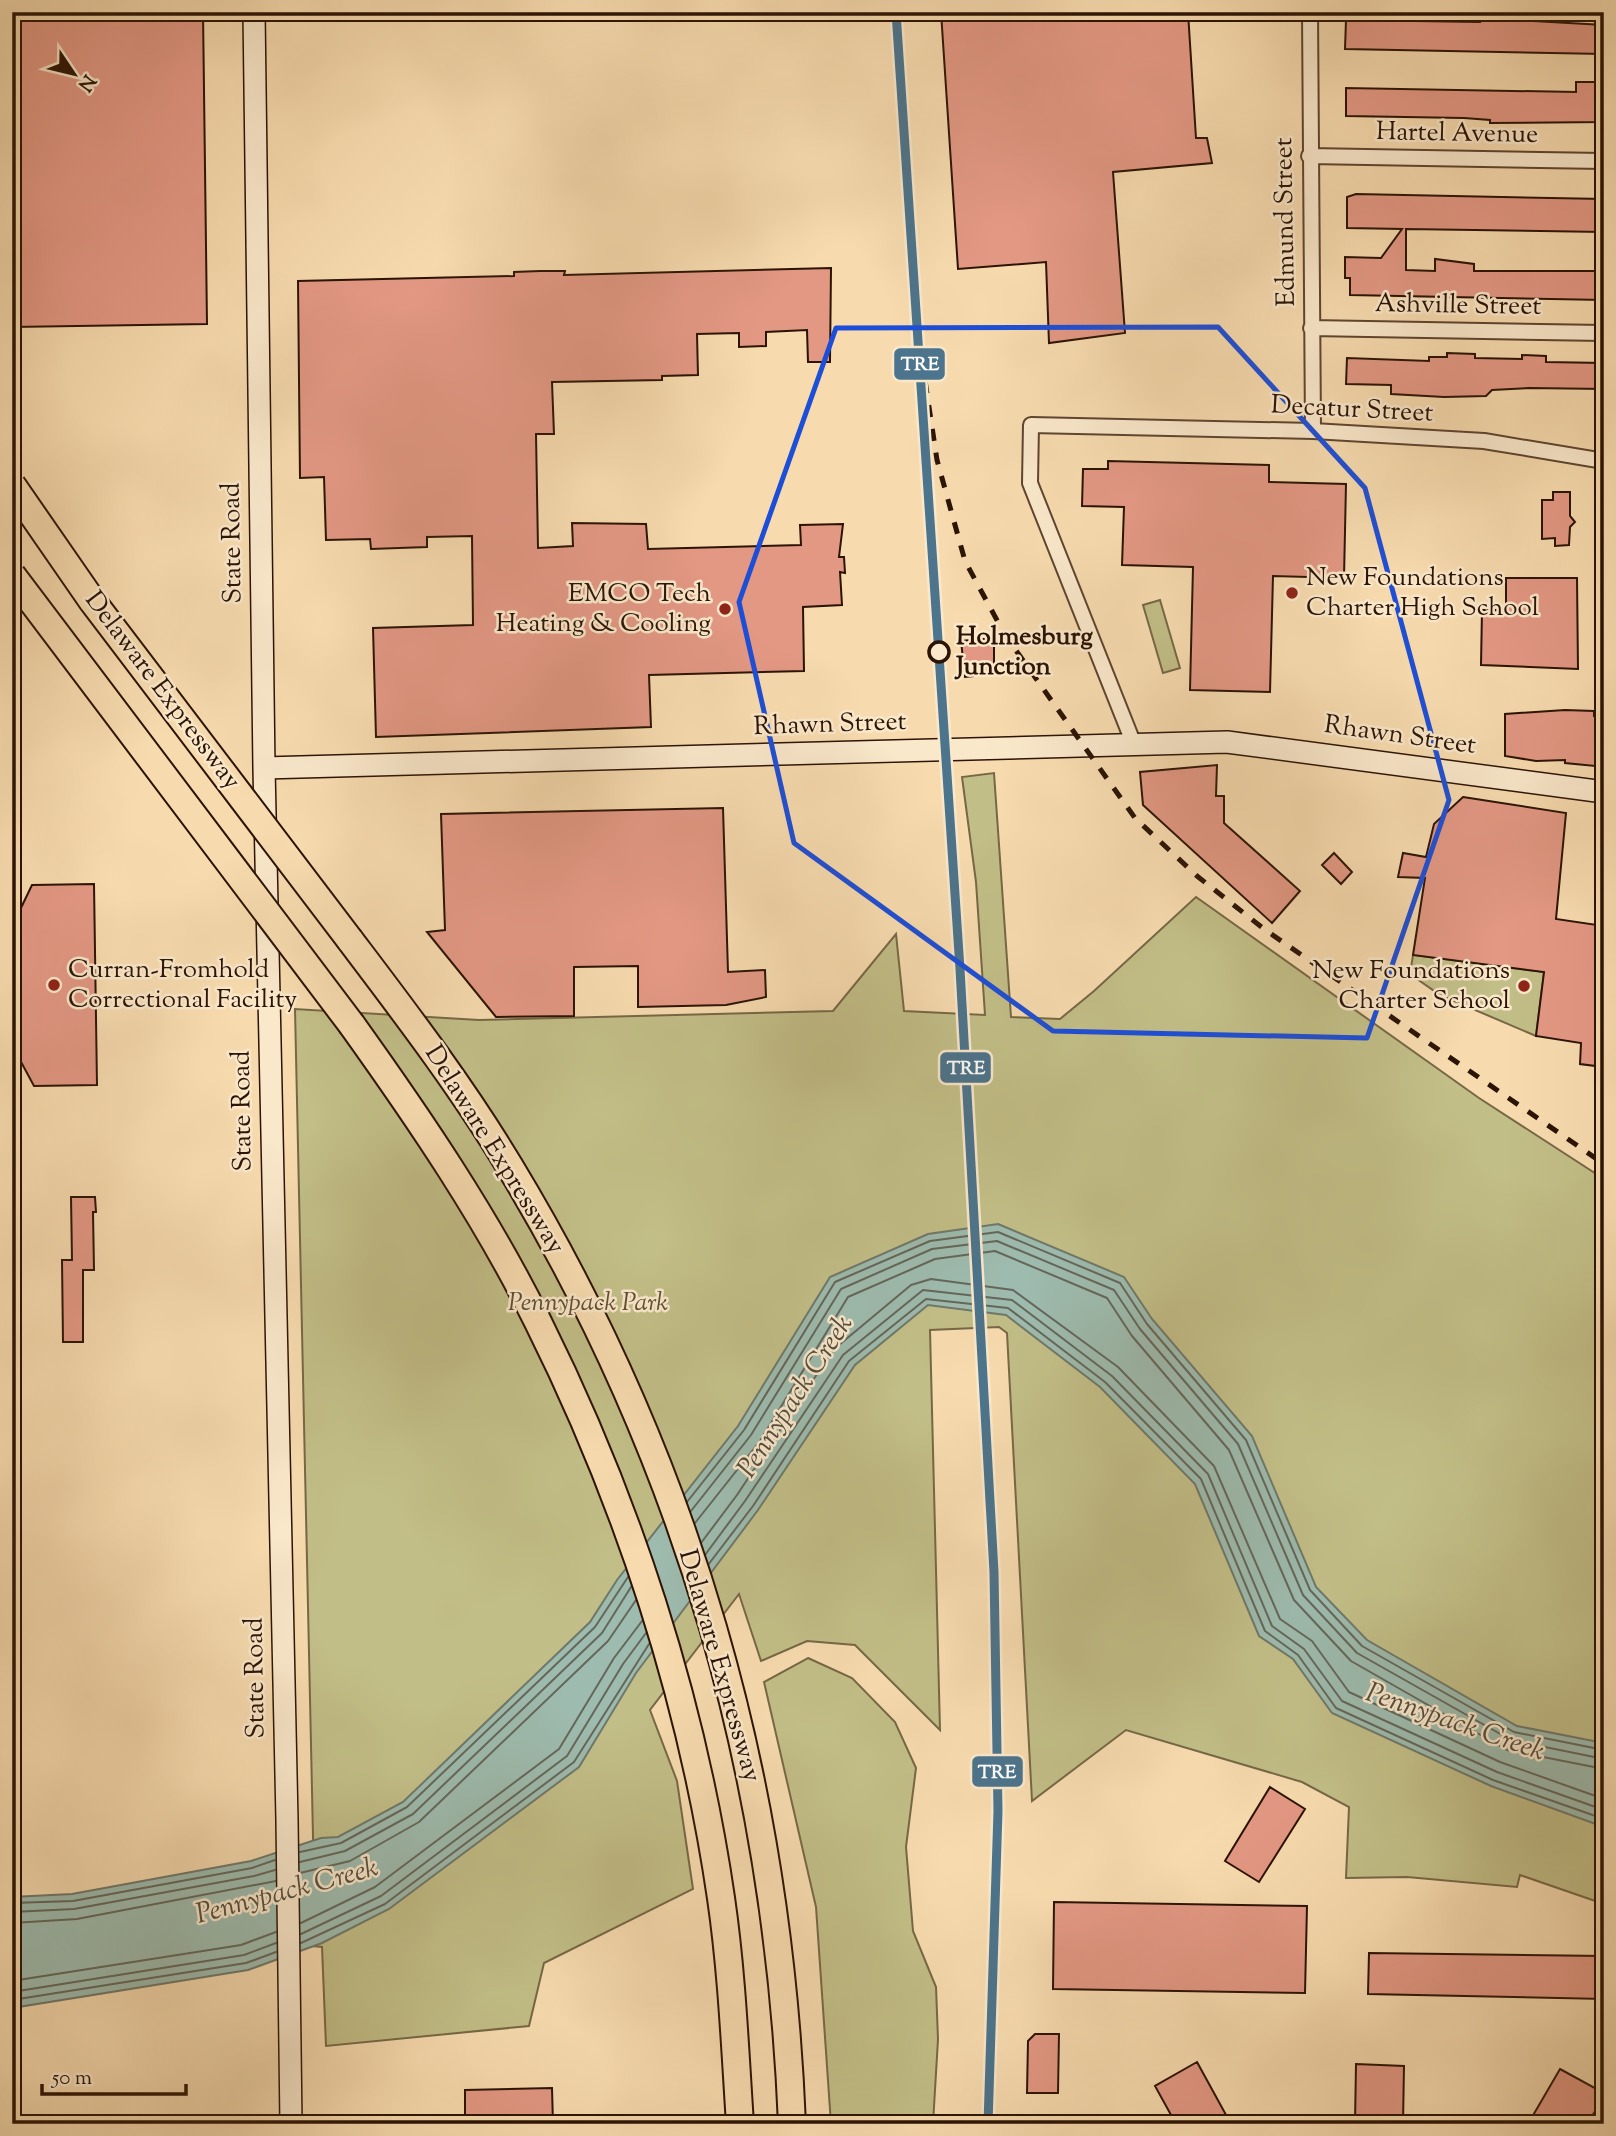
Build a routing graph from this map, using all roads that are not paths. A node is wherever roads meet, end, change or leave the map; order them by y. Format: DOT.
graph roads {
  1 [pos="254,12"];
  2 [pos="1310,12"];
  3 [pos="1309,156"];
  4 [pos="1604,161"];
  5 [pos="1311,328"];
  6 [pos="1604,333"];
  7 [pos="1313,431"];
  8 [pos="1604,461"];
  9 [pos="12,485"];
  10 [pos="12,575"];
  11 [pos="1133,742"];
  12 [pos="264,768"];
  13 [pos="1604,792"];
  14 [pos="291,2124"];
  15 [pos="740,2124"];
  16 [pos="792,2124"];
  1 -- 12 [label="main road, State Road"];
  2 -- 3 [label="street, Edmund Street"];
  3 -- 4 [label="street, Hartel Avenue"];
  3 -- 5 [label="street, Edmund Street"];
  5 -- 6 [label="street, Ashville Street"];
  5 -- 7 [label="street, Edmund Street"];
  7 -- 8 [label="street, Decatur Street"];
  7 -- 11 [label="street, Decatur Street"];
  9 -- 16 [label="highway, Delaware Expressway, bridge"];
  10 -- 15 [label="highway, Delaware Expressway, bridge"];
  11 -- 12 [label="main road, Rhawn Street"];
  11 -- 13 [label="main road, Rhawn Street"];
  12 -- 14 [label="main road, State Road"];
}
